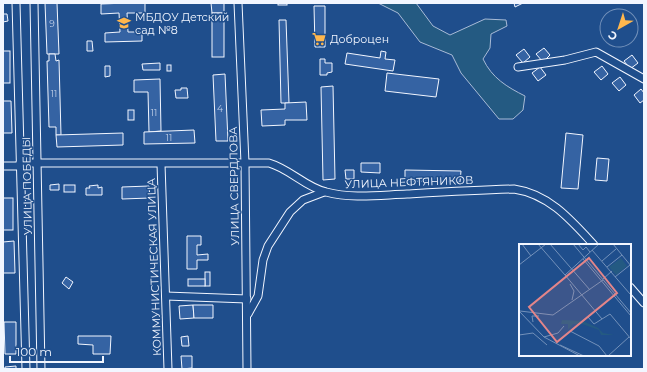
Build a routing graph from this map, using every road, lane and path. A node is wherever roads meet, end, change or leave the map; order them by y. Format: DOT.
graph roads {
  1 [pos="16,3"];
  2 [pos="34,3"];
  3 [pos="238,3"];
  4 [pos="518,67"];
  5 [pos="644,79"];
  6 [pos="38,163"];
  7 [pos="245,163"];
  8 [pos="20,164"];
  9 [pos="161,164"];
  10 [pos="3,166"];
  11 [pos="324,192"];
  12 [pos="593,244"];
  13 [pos="631,288"];
  14 [pos="166,296"];
  15 [pos="247,299"];
  16 [pos="644,303"];
  17 [pos="247,316"];
  18 [pos="26,369"];
  19 [pos="41,369"];
  20 [pos="168,369"];
  21 [pos="247,369"];
  1 -- 8 [label="street, УЛИЦА ПОБЕДЫ"];
  2 -- 6 [label="street, УЛИЦА ПОБЕДЫ"];
  3 -- 7 [label="street, УЛИЦА СВЕРДЛОВА"];
  4 -- 5 [label="street"];
  6 -- 8 [label="street, УЛИЦА НЕФТЯНИКОВ"];
  6 -- 9 [label="street, УЛИЦА НЕФТЯНИКОВ"];
  6 -- 19 [label="street, УЛИЦА ПОБЕДЫ"];
  7 -- 9 [label="street, УЛИЦА НЕФТЯНИКОВ"];
  7 -- 11 [label="street, УЛИЦА НЕФТЯНИКОВ"];
  7 -- 15 [label="street, УЛИЦА СВЕРДЛОВА"];
  8 -- 10 [label="street, УЛИЦА НЕФТЯНИКОВ"];
  8 -- 18 [label="street, УЛИЦА ПОБЕДЫ"];
  9 -- 14 [label="street, КОММУНИСТИЧЕСКАЯ УЛИЦА"];
  11 -- 12 [label="street, УЛИЦА НЕФТЯНИКОВ"];
  11 -- 17 [label="street"];
  13 -- 16 [label="street"];
  14 -- 15 [label="street"];
  14 -- 20 [label="street, КОММУНИСТИЧЕСКАЯ УЛИЦА"];
  15 -- 17 [label="street, УЛИЦА СВЕРДЛОВА"];
  17 -- 21 [label="street, УЛИЦА СВЕРДЛОВА"];
}
